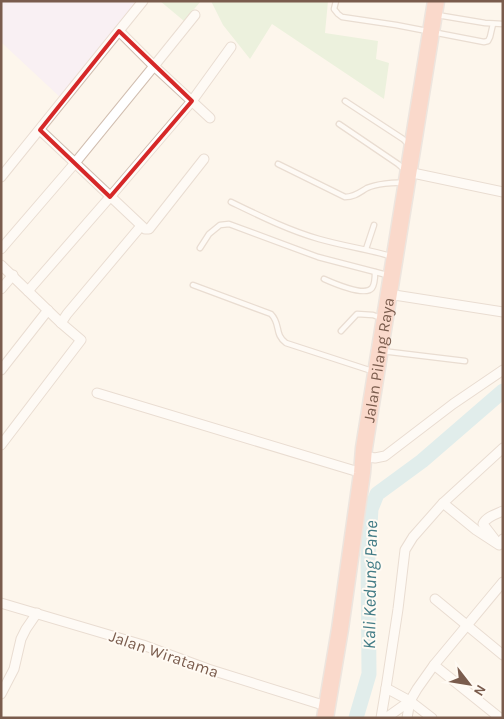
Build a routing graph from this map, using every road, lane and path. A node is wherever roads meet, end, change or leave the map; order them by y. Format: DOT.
graph roads {
  1 [pos="143,1"];
  2 [pos="336,1"];
  3 [pos="435,8"];
  4 [pos="195,15"];
  5 [pos="493,24"];
  6 [pos="503,24"];
  7 [pos="119,31"];
  8 [pos="430,31"];
  9 [pos="231,47"];
  10 [pos="154,66"];
  11 [pos="192,101"];
  12 [pos="345,101"];
  13 [pos="210,118"];
  14 [pos="339,124"];
  15 [pos="40,130"];
  16 [pos="412,147"];
  17 [pos="204,159"];
  18 [pos="74,163"];
  19 [pos="278,164"];
  20 [pos="1,177"];
  21 [pos="407,178"];
  22 [pos="503,192"];
  23 [pos="110,197"];
  24 [pos="231,202"];
  25 [pos="374,225"];
  26 [pos="141,226"];
  27 [pos="200,248"];
  28 [pos="1,249"];
  29 [pos="366,249"];
  30 [pos="394,257"];
  31 [pos="1,265"];
  32 [pos="375,272"];
  33 [pos="13,275"];
  34 [pos="391,276"];
  35 [pos="324,279"];
  36 [pos="193,286"];
  37 [pos="1,289"];
  38 [pos="28,291"];
  39 [pos="388,294"];
  40 [pos="48,310"];
  41 [pos="503,312"];
  42 [pos="384,320"];
  43 [pos="61,323"];
  44 [pos="341,331"];
  45 [pos="379,351"];
  46 [pos="465,361"];
  47 [pos="1,370"];
  48 [pos="503,370"];
  49 [pos="376,373"];
  50 [pos="97,393"];
  51 [pos="1,445"];
  52 [pos="503,448"];
  53 [pos="363,456"];
  54 [pos="362,473"];
  55 [pos="443,503"];
  56 [pos="503,512"];
  57 [pos="502,544"];
  58 [pos="503,582"];
  59 [pos="435,599"];
  60 [pos="1,603"];
  61 [pos="37,613"];
  62 [pos="468,625"];
  63 [pos="503,655"];
  64 [pos="434,665"];
  65 [pos="386,688"];
  66 [pos="1,694"];
  67 [pos="410,701"];
  68 [pos="325,712"];
  69 [pos="503,713"];
  70 [pos="500,717"];
  71 [pos="381,718"];
  72 [pos="386,718"];
  73 [pos="407,718"];
  74 [pos="432,718"];
  1 -- 7 [label="street"];
  2 -- 8 [label="lane"];
  3 -- 5 [label="lane"];
  3 -- 8 [label="highway, Jalan Pilang Raya"];
  4 -- 10 [label="street"];
  5 -- 6 [label="lane"];
  5 -- 8 [label="lane"];
  7 -- 10 [label="street"];
  7 -- 15 [label="street"];
  8 -- 16 [label="highway, Jalan Pilang Raya"];
  9 -- 11 [label="street"];
  10 -- 11 [label="street"];
  10 -- 18 [label="street"];
  11 -- 13 [label="street"];
  11 -- 23 [label="street"];
  12 -- 16 [label="lane"];
  14 -- 21 [label="lane"];
  15 -- 18 [label="street"];
  15 -- 20 [label="street"];
  16 -- 21 [label="highway, Jalan Pilang Raya"];
  17 -- 26 [label="street"];
  18 -- 23 [label="street"];
  18 -- 28 [label="street"];
  19 -- 21 [label="lane"];
  21 -- 22 [label="street"];
  21 -- 30 [label="highway, Jalan Pilang Raya"];
  23 -- 26 [label="street"];
  23 -- 38 [label="street"];
  24 -- 29 [label="lane"];
  25 -- 29 [label="lane"];
  26 -- 43 [label="street"];
  27 -- 32 [label="lane"];
  29 -- 30 [label="lane"];
  30 -- 34 [label="highway, Jalan Pilang Raya"];
  31 -- 33 [label="street"];
  32 -- 34 [label="lane"];
  32 -- 35 [label="lane"];
  33 -- 37 [label="street"];
  33 -- 38 [label="street"];
  34 -- 39 [label="highway, Jalan Pilang Raya"];
  36 -- 49 [label="lane"];
  38 -- 40 [label="street"];
  39 -- 41 [label="street"];
  39 -- 42 [label="highway, Jalan Pilang Raya"];
  40 -- 43 [label="street"];
  40 -- 47 [label="street"];
  42 -- 44 [label="lane"];
  42 -- 45 [label="highway, Jalan Pilang Raya"];
  43 -- 51 [label="street"];
  45 -- 46 [label="lane"];
  45 -- 49 [label="highway, Jalan Pilang Raya"];
  48 -- 53 [label="street"];
  49 -- 53 [label="highway, Jalan Pilang Raya"];
  50 -- 54 [label="street"];
  52 -- 55 [label="street"];
  53 -- 54 [label="highway, Jalan Pilang Raya"];
  54 -- 68 [label="highway, Jalan Pilang Raya"];
  55 -- 57 [label="street"];
  55 -- 65 [label="street"];
  56 -- 57 [label="street"];
  58 -- 62 [label="street"];
  59 -- 62 [label="street"];
  60 -- 61 [label="street, Jalan Wiratama"];
  61 -- 66 [label="street"];
  61 -- 68 [label="street, Jalan Wiratama"];
  62 -- 63 [label="street"];
  62 -- 64 [label="street"];
  64 -- 67 [label="street"];
  64 -- 70 [label="street"];
  65 -- 67 [label="street"];
  65 -- 71 [label="street"];
  67 -- 72 [label="street"];
  67 -- 73 [label="street"];
  67 -- 74 [label="street"];
  69 -- 70 [label="street"];
}
